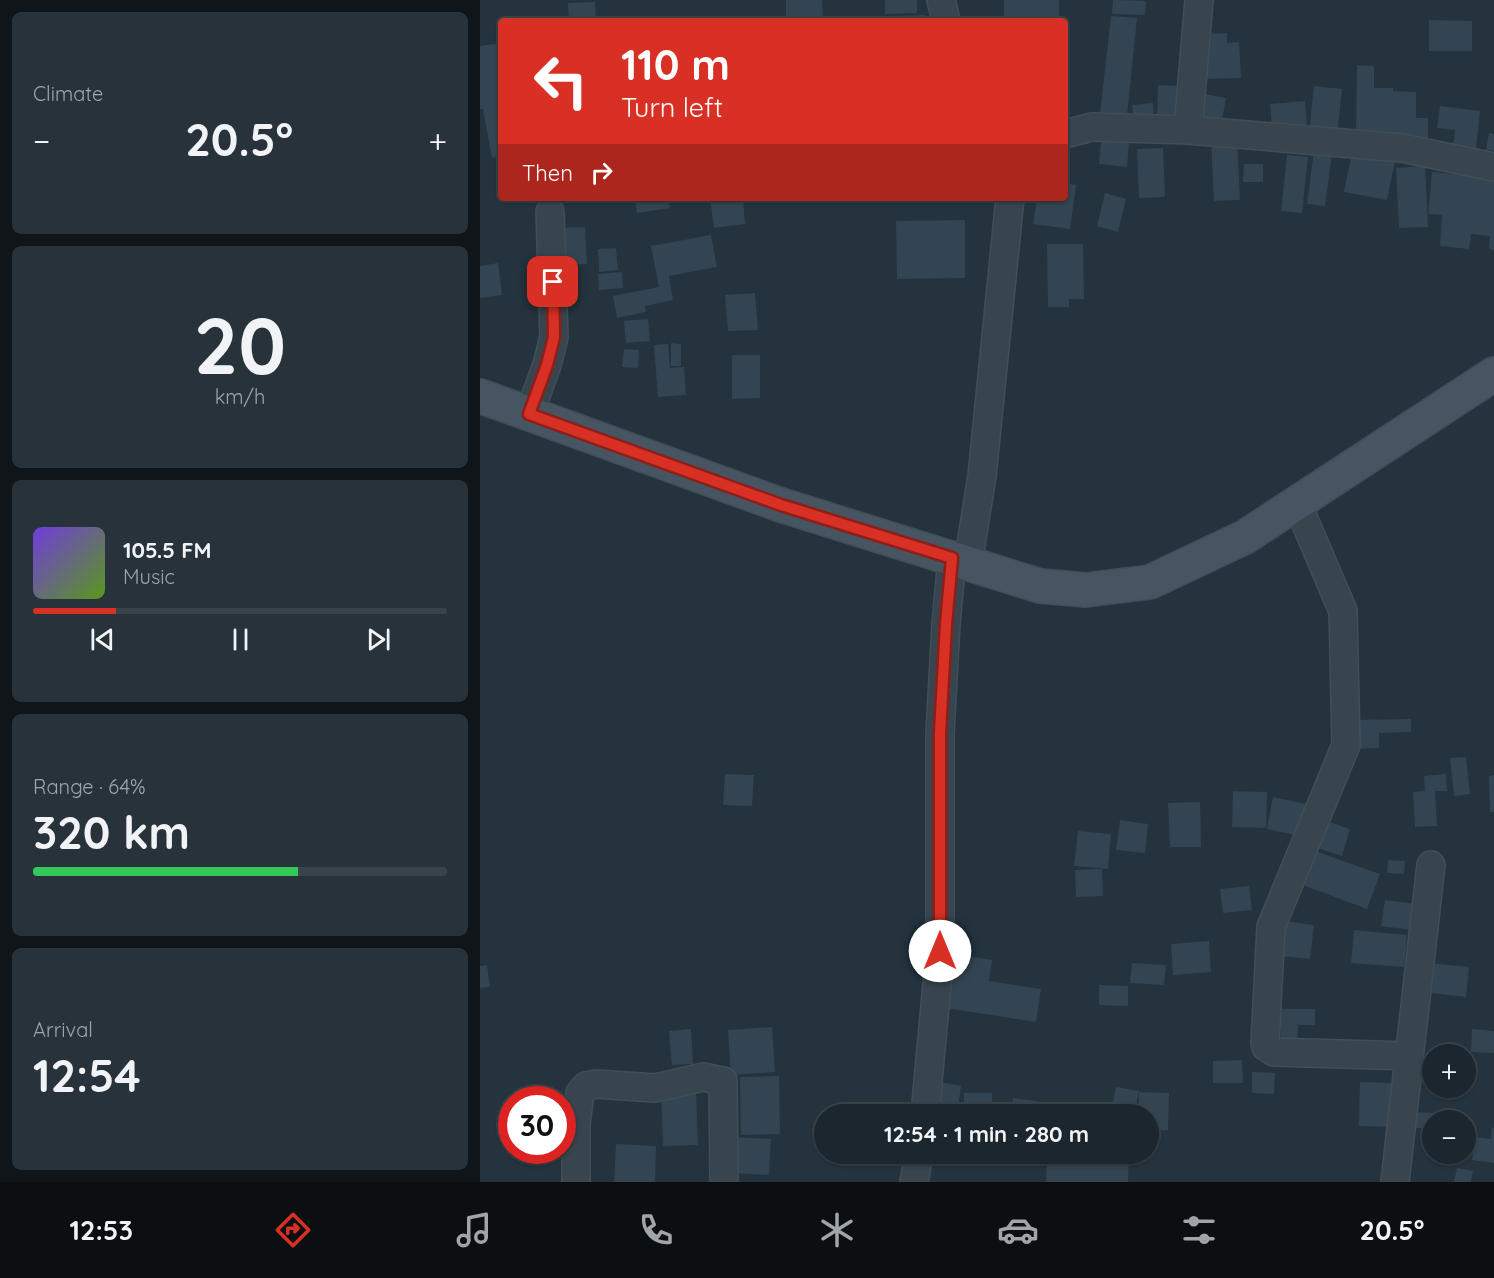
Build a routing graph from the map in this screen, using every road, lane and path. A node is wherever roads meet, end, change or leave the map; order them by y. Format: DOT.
graph roads {
  1 [pos="941,0"];
  2 [pos="1199,0"];
  3 [pos="945,18"];
  4 [pos="1188,130"];
  5 [pos="1068,133"];
  6 [pos="1494,168"];
  7 [pos="1010,201"];
  8 [pos="550,212"];
  9 [pos="1494,374"];
  10 [pos="480,396"];
  11 [pos="529,414"];
  12 [pos="1297,503"];
  13 [pos="960,561"];
  14 [pos="1431,865"];
  15 [pos="1409,1056"];
  16 [pos="926,1104"];
  17 [pos="917,1164"];
  18 [pos="576,1182"];
  19 [pos="724,1182"];
  20 [pos="914,1182"];
  21 [pos="1395,1182"];
  1 -- 3 [label="street"];
  2 -- 4 [label="street"];
  4 -- 5 [label="street"];
  4 -- 6 [label="street"];
  7 -- 13 [label="street"];
  8 -- 11 [label="street"];
  9 -- 12 [label="street"];
  10 -- 11 [label="street"];
  11 -- 13 [label="street"];
  12 -- 13 [label="street"];
  12 -- 15 [label="street"];
  13 -- 16 [label="street"];
  14 -- 15 [label="street"];
  15 -- 21 [label="street"];
  17 -- 20 [label="street"];
  18 -- 19 [label="street"];
}
